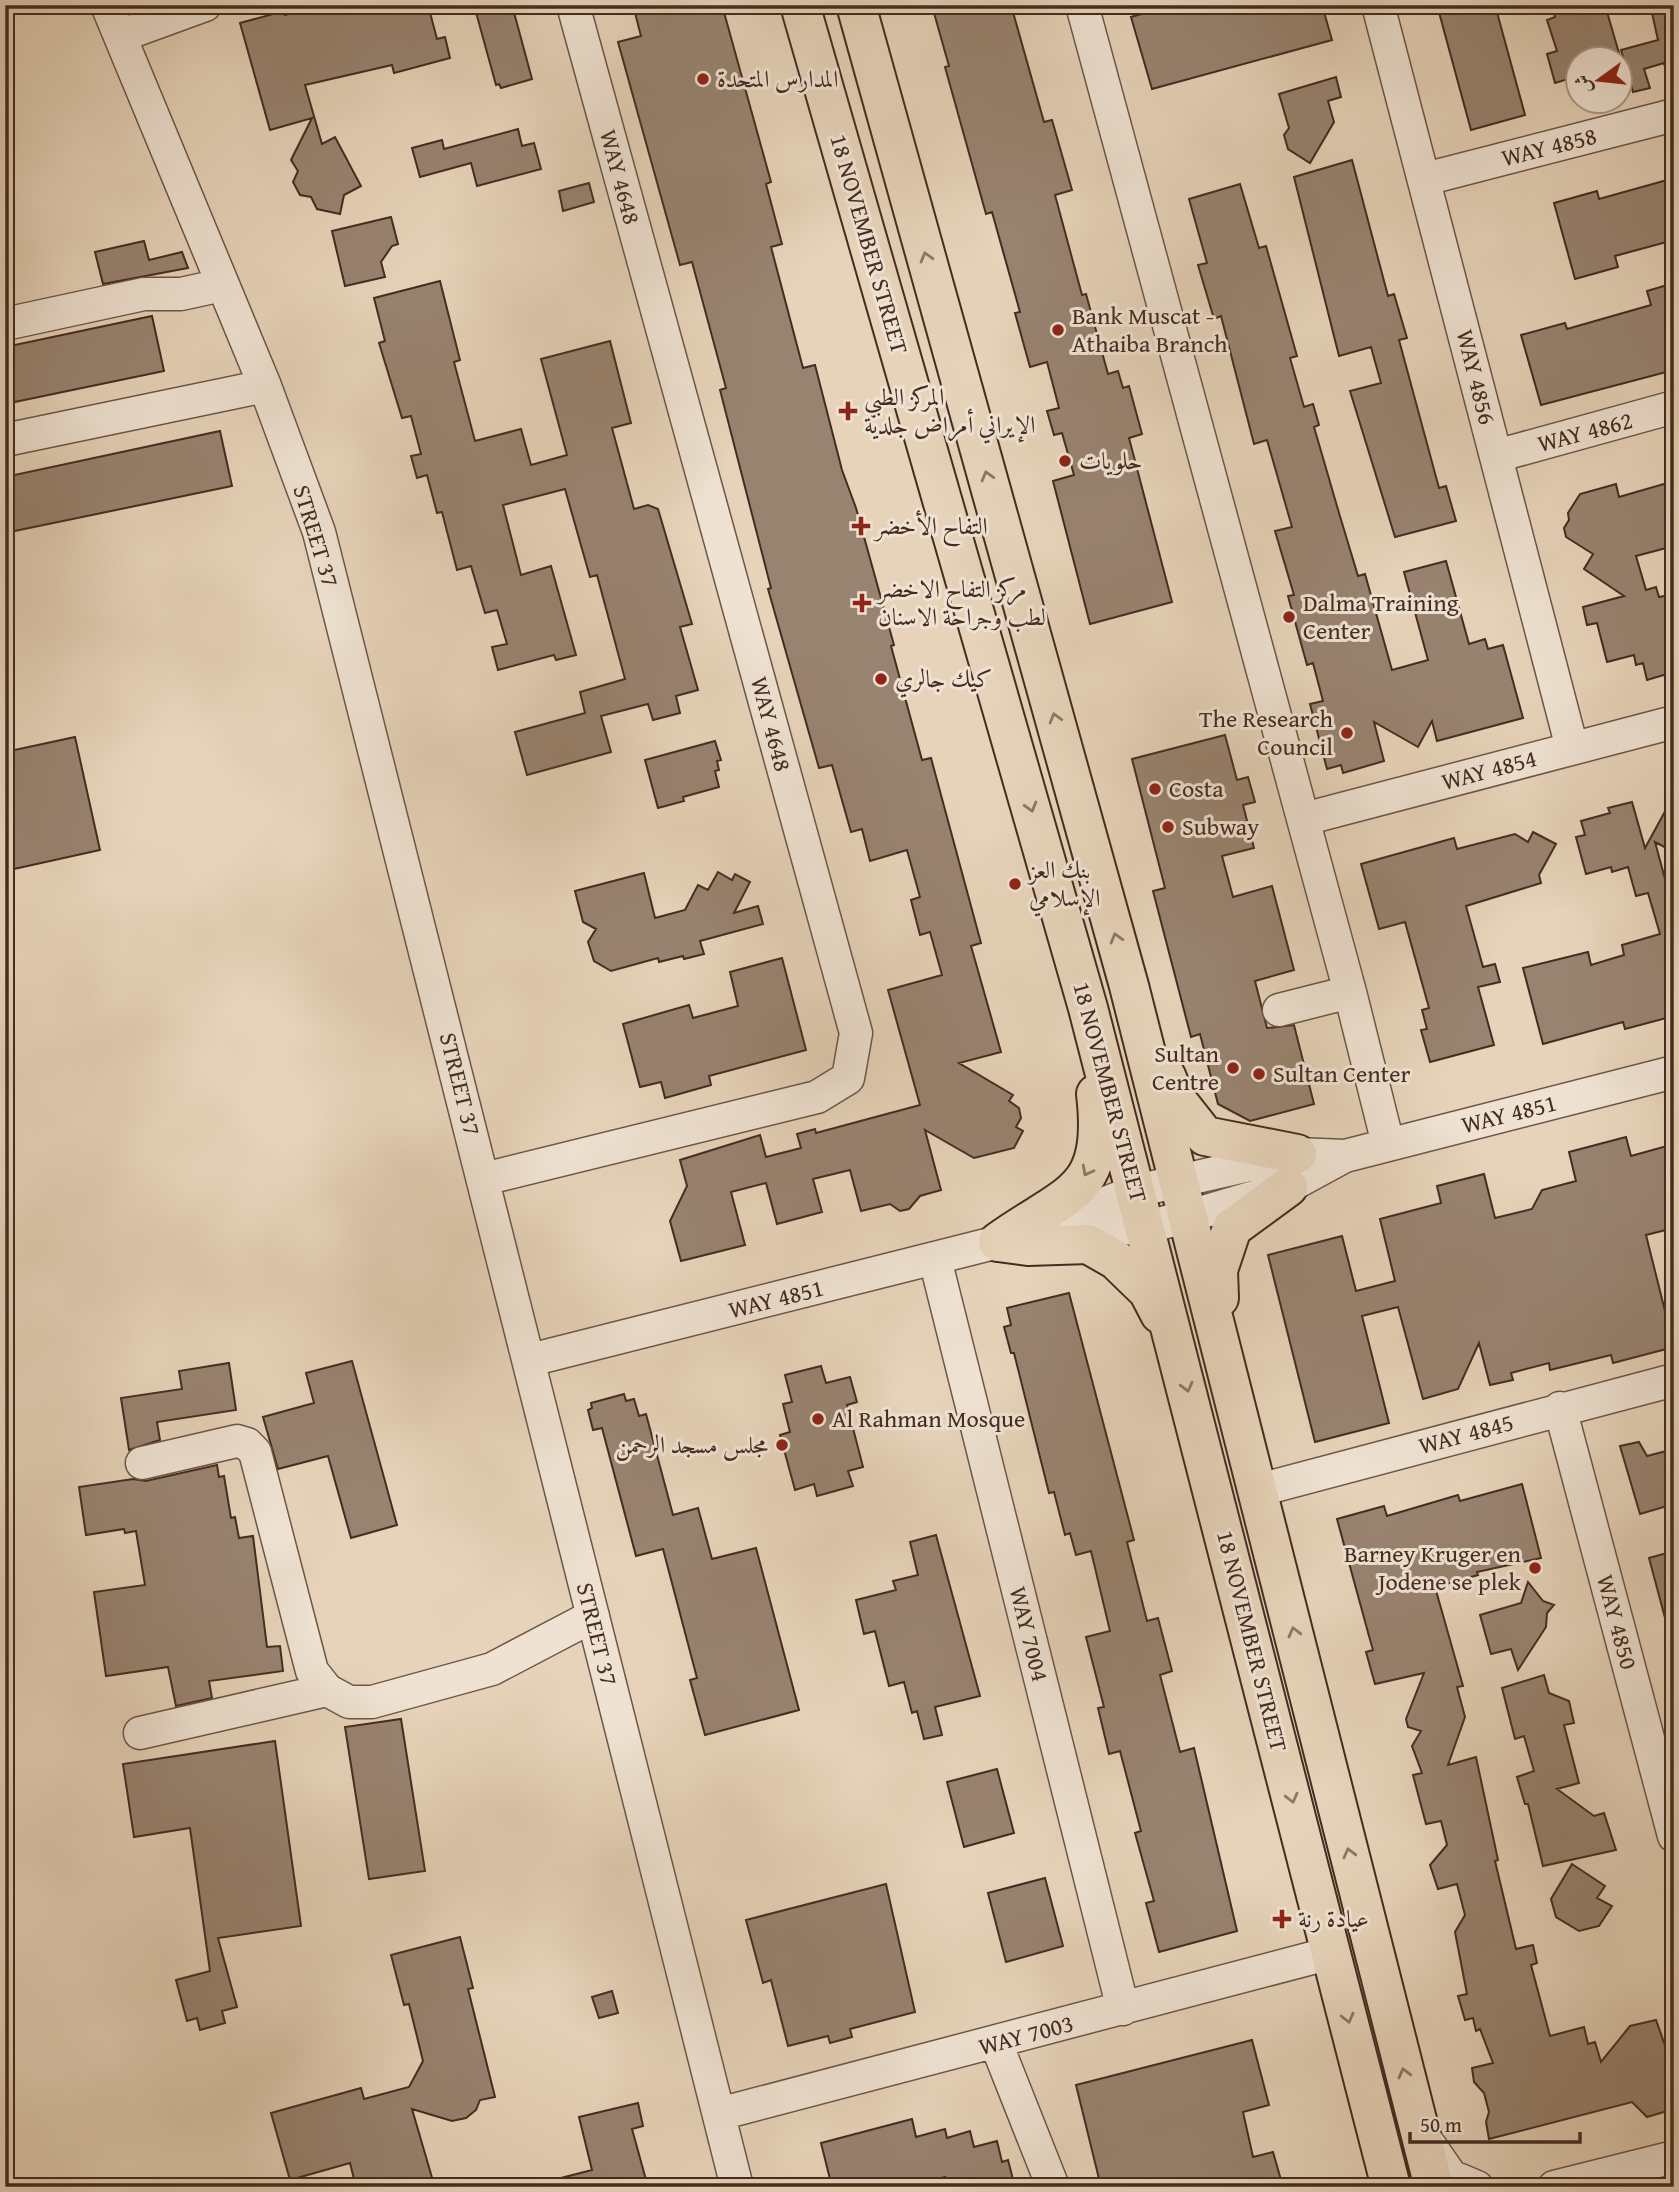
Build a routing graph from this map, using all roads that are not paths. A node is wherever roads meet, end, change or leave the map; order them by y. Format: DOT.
graph roads {
  1 [pos="107,5"];
  2 [pos="205,5"];
  3 [pos="573,5"];
  4 [pos="800,5"];
  5 [pos="856,5"];
  6 [pos="1082,5"];
  7 [pos="1378,5"];
  8 [pos="120,36"];
  9 [pos="1674,115"];
  10 [pos="1425,179"];
  11 [pos="222,285"];
  12 [pos="5,324"];
  13 [pos="265,386"];
  14 [pos="1674,407"];
  15 [pos="5,440"];
  16 [pos="1496,456"];
  17 [pos="1674,722"];
  18 [pos="1572,748"];
  19 [pos="1304,819"];
  20 [pos="1129,986"];
  21 [pos="1350,992"];
  22 [pos="1088,1008"];
  23 [pos="1279,1010"];
  24 [pos="1674,1072"];
  25 [pos="1388,1144"];
  26 [pos="1293,1170"];
  27 [pos="484,1179"];
  28 [pos="1184,1198"];
  29 [pos="1141,1209"];
  30 [pos="1010,1239"];
  31 [pos="935,1259"];
  32 [pos="1177,1346"];
  33 [pos="530,1360"];
  34 [pos="1674,1380"];
  35 [pos="1232,1387"];
  36 [pos="1560,1408"];
  37 [pos="142,1463"];
  38 [pos="1259,1490"];
  39 [pos="593,1616"];
  40 [pos="327,1690"];
  41 [pos="140,1733"];
  42 [pos="1674,1836"];
  43 [pos="1331,1953"];
  44 [pos="1123,2008"];
  45 [pos="996,2043"];
  46 [pos="719,2114"];
  47 [pos="1418,2129"];
  48 [pos="1674,2157"];
  49 [pos="737,2187"];
  50 [pos="1054,2187"];
  51 [pos="1391,2187"];
  52 [pos="1434,2187"];
  53 [pos="1477,2187"];
  54 [pos="1554,2187"];
  1 -- 8 [label="street, STREET 37"];
  2 -- 8 [label="street"];
  3 -- 27 [label="street, WAY 4648"];
  4 -- 22 [label="main road, 18 NOVEMBER STREET, one-way"];
  20 -- 5 [label="main road, 18 NOVEMBER STREET, one-way"];
  6 -- 19 [label="street"];
  7 -- 10 [label="street, WAY 4856"];
  8 -- 11 [label="street, STREET 37"];
  9 -- 10 [label="street, WAY 4858"];
  10 -- 16 [label="street, WAY 4856"];
  11 -- 12 [label="street"];
  11 -- 13 [label="street, STREET 37"];
  13 -- 15 [label="street"];
  13 -- 27 [label="street, STREET 37"];
  14 -- 16 [label="street, WAY 4862"];
  16 -- 18 [label="street, WAY 4856"];
  17 -- 18 [label="street, WAY 4854"];
  18 -- 19 [label="street, WAY 4854"];
  19 -- 21 [label="street"];
  20 -- 26 [label="main road"];
  20 -- 28 [label="main road, 18 NOVEMBER STREET"];
  21 -- 23 [label="street"];
  21 -- 25 [label="street"];
  22 -- 29 [label="main road, 18 NOVEMBER STREET"];
  22 -- 30 [label="main road, one-way"];
  24 -- 25 [label="street, WAY 4851"];
  25 -- 26 [label="street, WAY 4851"];
  26 -- 28 [label="street, WAY 4851"];
  26 -- 35 [label="main road"];
  27 -- 33 [label="street, STREET 37"];
  28 -- 29 [label="street, WAY 4851"];
  28 -- 35 [label="main road, 18 NOVEMBER STREET"];
  29 -- 30 [label="street, WAY 4851"];
  29 -- 32 [label="main road, 18 NOVEMBER STREET"];
  30 -- 31 [label="street, WAY 4851"];
  30 -- 32 [label="main road"];
  31 -- 33 [label="street, WAY 4851"];
  31 -- 44 [label="street, WAY 7004"];
  32 -- 43 [label="main road, 18 NOVEMBER STREET, one-way"];
  33 -- 39 [label="street, STREET 37"];
  34 -- 36 [label="street, WAY 4845"];
  35 -- 38 [label="main road, 18 NOVEMBER STREET"];
  36 -- 38 [label="street, WAY 4845"];
  36 -- 42 [label="street, WAY 4850"];
  37 -- 40 [label="street"];
  47 -- 38 [label="main road, 18 NOVEMBER STREET, one-way"];
  39 -- 40 [label="street"];
  39 -- 46 [label="street, STREET 37"];
  40 -- 41 [label="street"];
  43 -- 44 [label="street, WAY 7003"];
  43 -- 51 [label="main road, 18 NOVEMBER STREET, one-way"];
  44 -- 45 [label="street, WAY 7003"];
  45 -- 46 [label="street, WAY 7003"];
  45 -- 50 [label="street"];
  46 -- 49 [label="street, STREET 37"];
  47 -- 52 [label="main road, 18 NOVEMBER STREET"];
  47 -- 53 [label="street"];
  48 -- 54 [label="street"];
}
